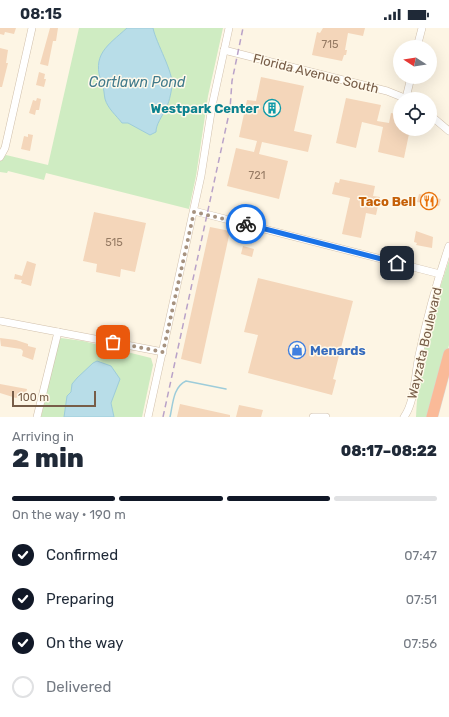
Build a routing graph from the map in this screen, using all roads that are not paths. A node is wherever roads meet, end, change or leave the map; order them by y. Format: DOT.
graph roads {
  1 [pos="32,28"];
  2 [pos="229,28"];
  3 [pos="422,28"];
  4 [pos="419,40"];
  5 [pos="224,50"];
  6 [pos="393,93"];
  7 [pos="437,121"];
  8 [pos="449,131"];
  9 [pos="1,156"];
  10 [pos="194,212"];
  11 [pos="449,246"];
  12 [pos="440,274"];
  13 [pos="0,321"];
  14 [pos="58,332"];
  15 [pos="163,352"];
  16 [pos="449,354"];
  17 [pos="37,417"];
  18 [pos="148,417"];
  19 [pos="313,417"];
  20 [pos="326,417"];
  21 [pos="404,417"];
  22 [pos="432,417"];
  1 -- 9 [label="street"];
  2 -- 5 [label="street"];
  3 -- 4 [label="street"];
  5 -- 6 [label="street, Florida Avenue South"];
  5 -- 10 [label="street"];
  7 -- 8 [label="street"];
  10 -- 12 [label="street"];
  10 -- 15 [label="street"];
  11 -- 12 [label="street, Wayzata Boulevard"];
  12 -- 21 [label="street, Wayzata Boulevard"];
  13 -- 14 [label="street"];
  14 -- 15 [label="street"];
  14 -- 17 [label="street"];
  15 -- 18 [label="street"];
  16 -- 22 [label="highway"];
  19 -- 20 [label="street"];
}
